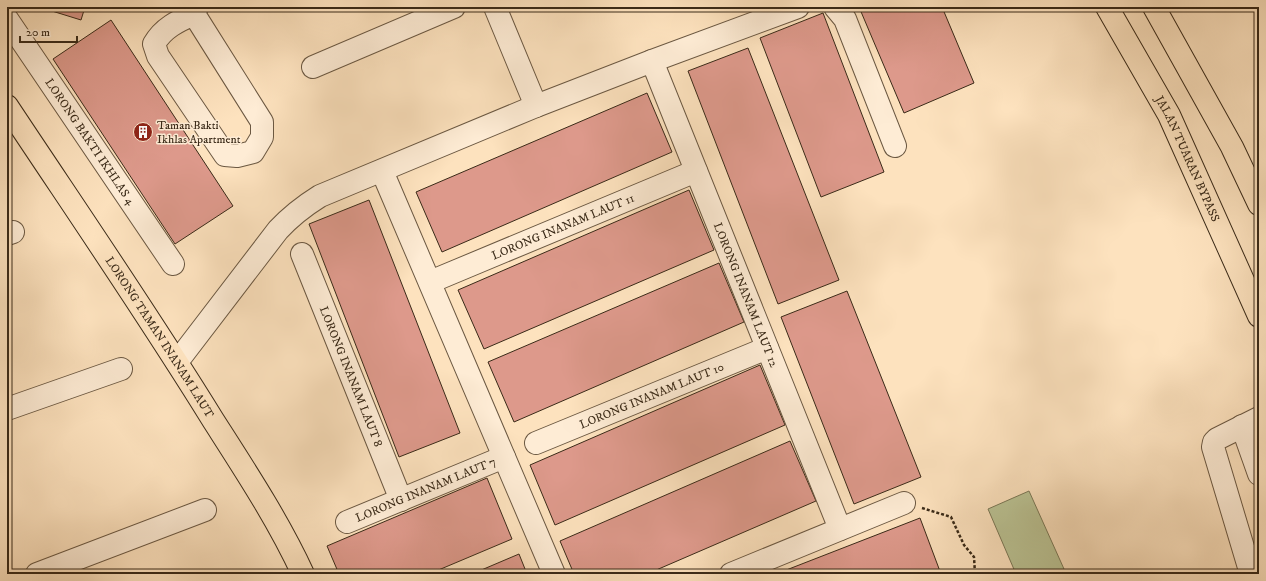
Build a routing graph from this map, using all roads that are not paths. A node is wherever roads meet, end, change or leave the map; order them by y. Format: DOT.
graph roads {
  1 [pos="454,7"];
  2 [pos="495,7"];
  3 [pos="835,7"];
  4 [pos="1107,7"];
  5 [pos="1154,7"];
  6 [pos="786,9"];
  7 [pos="195,11"];
  8 [pos="7,19"];
  9 [pos="652,61"];
  10 [pos="313,67"];
  11 [pos="7,106"];
  12 [pos="536,106"];
  13 [pos="895,146"];
  14 [pos="382,171"];
  15 [pos="696,172"];
  16 [pos="1259,204"];
  17 [pos="302,254"];
  18 [pos="173,264"];
  19 [pos="430,282"];
  20 [pos="1259,316"];
  21 [pos="767,348"];
  22 [pos="178,362"];
  23 [pos="121,369"];
  24 [pos="7,409"];
  25 [pos="1251,422"];
  26 [pos="536,444"];
  27 [pos="504,457"];
  28 [pos="1259,474"];
  29 [pos="401,500"];
  30 [pos="904,503"];
  31 [pos="205,510"];
  32 [pos="347,522"];
  33 [pos="840,529"];
  34 [pos="37,574"];
  35 [pos="303,574"];
  36 [pos="554,574"];
  37 [pos="731,574"];
  38 [pos="1251,574"];
  1 -- 10 [label="street"];
  2 -- 12 [label="street"];
  3 -- 13 [label="street"];
  4 -- 20 [label="main road, JALAN TUARAN BYPASS"];
  5 -- 16 [label="main road"];
  6 -- 9 [label="street"];
  7 -- 7 [label="street"];
  8 -- 18 [label="street, LORONG BAKTI IKHLAS 4"];
  9 -- 12 [label="street"];
  9 -- 15 [label="street, LORONG INANAM LAUT 12"];
  11 -- 22 [label="main road, LORONG TAMAN INANAM LAUT"];
  12 -- 14 [label="street"];
  14 -- 19 [label="street"];
  14 -- 22 [label="street"];
  15 -- 19 [label="street, LORONG INANAM LAUT 11"];
  15 -- 21 [label="street, LORONG INANAM LAUT 12"];
  17 -- 29 [label="street, LORONG INANAM LAUT 8"];
  19 -- 27 [label="street"];
  21 -- 26 [label="street, LORONG INANAM LAUT 10"];
  21 -- 33 [label="street, LORONG INANAM LAUT 12"];
  22 -- 35 [label="main road, LORONG TAMAN INANAM LAUT"];
  23 -- 24 [label="street"];
  25 -- 28 [label="street"];
  25 -- 38 [label="street"];
  27 -- 29 [label="street, LORONG INANAM LAUT 7"];
  27 -- 36 [label="street"];
  29 -- 32 [label="street, LORONG INANAM LAUT 7"];
  30 -- 33 [label="street"];
  31 -- 34 [label="street"];
  33 -- 37 [label="street"];
}
